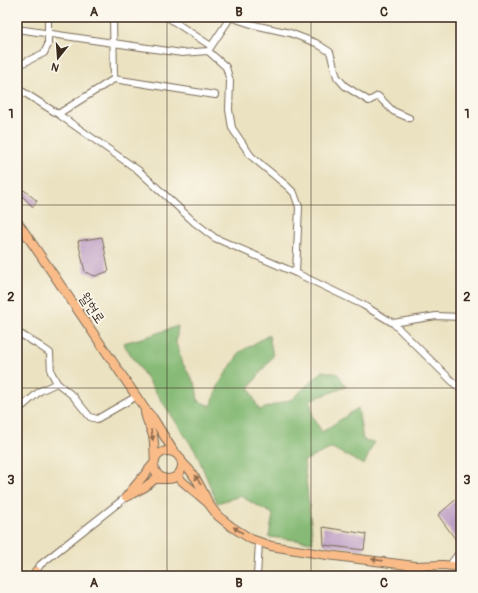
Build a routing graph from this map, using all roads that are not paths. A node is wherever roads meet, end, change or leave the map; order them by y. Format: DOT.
graph roads {
  1 [pos="48,17"];
  2 [pos="113,17"];
  3 [pos="167,17"];
  4 [pos="229,17"];
  5 [pos="17,29"];
  6 [pos="48,33"];
  7 [pos="113,42"];
  8 [pos="210,48"];
  9 [pos="17,66"];
  10 [pos="114,78"];
  11 [pos="17,88"];
  12 [pos="215,95"];
  13 [pos="58,114"];
  14 [pos="409,118"];
  15 [pos="17,221"];
  16 [pos="296,273"];
  17 [pos="461,317"];
  18 [pos="393,323"];
  19 [pos="17,332"];
  20 [pos="57,383"];
  21 [pos="461,390"];
  22 [pos="137,396"];
  23 [pos="145,409"];
  24 [pos="17,411"];
  25 [pos="174,452"];
  26 [pos="155,462"];
  27 [pos="182,462"];
  28 [pos="172,477"];
  29 [pos="126,497"];
  30 [pos="208,503"];
  31 [pos="259,542"];
  32 [pos="461,550"];
  33 [pos="450,565"];
  34 [pos="461,567"];
  35 [pos="35,574"];
  36 [pos="257,576"];
  1 -- 6 [label="street"];
  2 -- 7 [label="street"];
  3 -- 8 [label="street"];
  4 -- 8 [label="street"];
  4 -- 14 [label="street"];
  5 -- 6 [label="street"];
  6 -- 7 [label="street"];
  6 -- 9 [label="street"];
  7 -- 8 [label="street"];
  7 -- 10 [label="street"];
  8 -- 16 [label="street"];
  10 -- 12 [label="street"];
  10 -- 13 [label="street"];
  11 -- 13 [label="street"];
  13 -- 16 [label="street"];
  15 -- 22 [label="main road, 월현로"];
  16 -- 18 [label="street"];
  17 -- 18 [label="street"];
  18 -- 21 [label="street"];
  19 -- 20 [label="street"];
  20 -- 22 [label="street"];
  20 -- 24 [label="street"];
  22 -- 23 [label="main road, 월현로"];
  23 -- 25 [label="main road"];
  23 -- 26 [label="main road, one-way"];
  25 -- 26 [label="main road"];
  25 -- 27 [label="main road"];
  26 -- 28 [label="main road"];
  26 -- 29 [label="main road"];
  27 -- 28 [label="main road"];
  30 -- 27 [label="main road, one-way"];
  28 -- 29 [label="main road"];
  28 -- 30 [label="main road"];
  29 -- 35 [label="street"];
  31 -- 30 [label="main road, one-way"];
  33 -- 31 [label="main road, one-way"];
  31 -- 36 [label="street"];
  32 -- 33 [label="street"];
  33 -- 34 [label="main road"];
}
